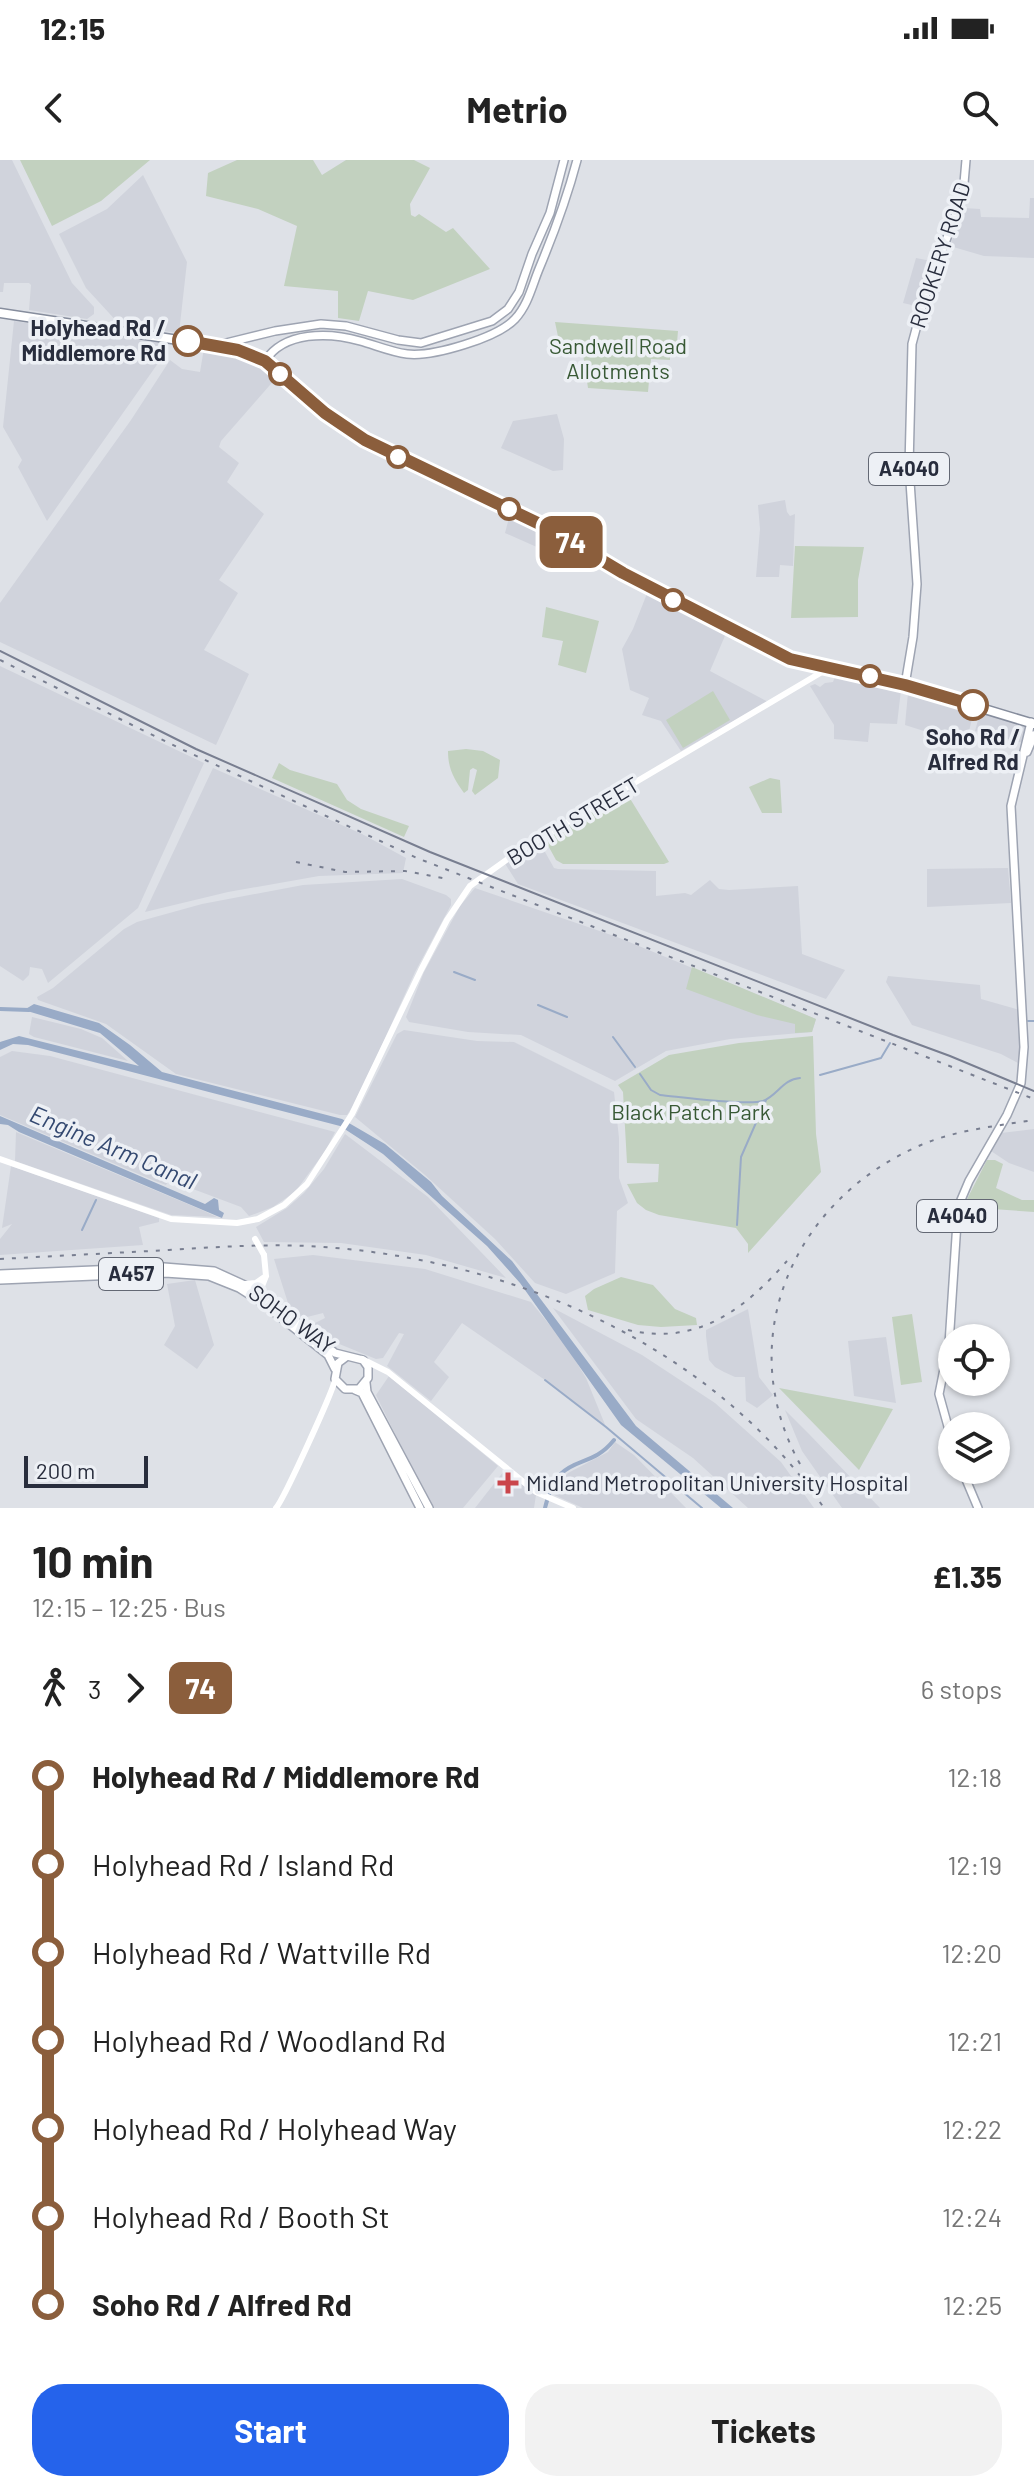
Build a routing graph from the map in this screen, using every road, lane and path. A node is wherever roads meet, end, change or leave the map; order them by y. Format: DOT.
graph roads {
  1 [pos="564,160"];
  2 [pos="577,160"];
  3 [pos="966,160"];
  4 [pos="532,254"];
  5 [pos="544,257"];
  6 [pos="519,292"];
  7 [pos="529,296"];
  8 [pos="0,313"];
  9 [pos="473,328"];
  10 [pos="289,329"];
  11 [pos="269,333"];
  12 [pos="476,339"];
  13 [pos="398,340"];
  14 [pos="288,341"];
  15 [pos="218,346"];
  16 [pos="278,346"];
  17 [pos="394,352"];
  18 [pos="265,361"];
  19 [pos="807,665"];
  20 [pos="827,669"];
  21 [pos="814,679"];
  22 [pos="905,685"];
  23 [pos="1033,723"];
  24 [pos="1034,735"];
  25 [pos="1022,765"];
  26 [pos="0,1159"];
  27 [pos="247,1222"];
  28 [pos="0,1274"];
  29 [pos="266,1276"];
  30 [pos="0,1280"];
  31 [pos="245,1284"];
  32 [pos="258,1295"];
  33 [pos="346,1357"];
  34 [pos="359,1358"];
  35 [pos="381,1367"];
  36 [pos="335,1369"];
  37 [pos="369,1372"];
  38 [pos="335,1379"];
  39 [pos="366,1383"];
  40 [pos="345,1389"];
  41 [pos="355,1390"];
  42 [pos="325,1405"];
  43 [pos="943,1412"];
  44 [pos="968,1484"];
  45 [pos="276,1508"];
  46 [pos="420,1508"];
  47 [pos="429,1508"];
  48 [pos="573,1508"];
  49 [pos="978,1508"];
  1 -- 4 [label="main road"];
  2 -- 5 [label="main road"];
  3 -- 22 [label="main road, ROOKERY ROAD / A4040"];
  4 -- 5 [label="main road"];
  4 -- 6 [label="main road"];
  5 -- 7 [label="main road"];
  6 -- 7 [label="main road"];
  6 -- 9 [label="main road"];
  7 -- 12 [label="main road"];
  8 -- 15 [label="highway"];
  9 -- 12 [label="main road"];
  9 -- 13 [label="main road"];
  10 -- 11 [label="main road"];
  10 -- 13 [label="main road"];
  10 -- 14 [label="main road"];
  11 -- 15 [label="main road"];
  11 -- 16 [label="main road"];
  12 -- 17 [label="main road"];
  13 -- 17 [label="main road"];
  14 -- 16 [label="main road"];
  14 -- 17 [label="main road"];
  15 -- 18 [label="highway"];
  16 -- 18 [label="main road"];
  18 -- 19 [label="highway"];
  19 -- 20 [label="highway"];
  19 -- 21 [label="main road"];
  20 -- 21 [label="main road, BOOTH STREET"];
  20 -- 22 [label="highway"];
  21 -- 27 [label="main road, BOOTH STREET"];
  22 -- 23 [label="highway"];
  23 -- 25 [label="main road, A4040"];
  24 -- 25 [label="main road, A4040"];
  25 -- 43 [label="main road, A4040"];
  26 -- 27 [label="main road"];
  27 -- 29 [label="main road, bridge"];
  28 -- 31 [label="main road, SOHO WAY / A457"];
  29 -- 31 [label="main road"];
  29 -- 32 [label="main road"];
  30 -- 32 [label="main road, SOHO WAY / A457"];
  31 -- 32 [label="main road, SOHO WAY / A457"];
  32 -- 33 [label="main road, SOHO WAY / A457"];
  32 -- 36 [label="main road, SOHO WAY / A457"];
  33 -- 34 [label="main road"];
  33 -- 36 [label="main road"];
  34 -- 35 [label="main road"];
  34 -- 37 [label="main road"];
  35 -- 37 [label="main road"];
  35 -- 48 [label="main road"];
  36 -- 38 [label="main road"];
  37 -- 39 [label="main road"];
  38 -- 40 [label="main road"];
  38 -- 42 [label="main road"];
  39 -- 41 [label="main road"];
  39 -- 47 [label="main road"];
  40 -- 41 [label="main road"];
  40 -- 42 [label="main road"];
  41 -- 46 [label="main road"];
  42 -- 45 [label="main road"];
  44 -- 49 [label="main road"];
}
